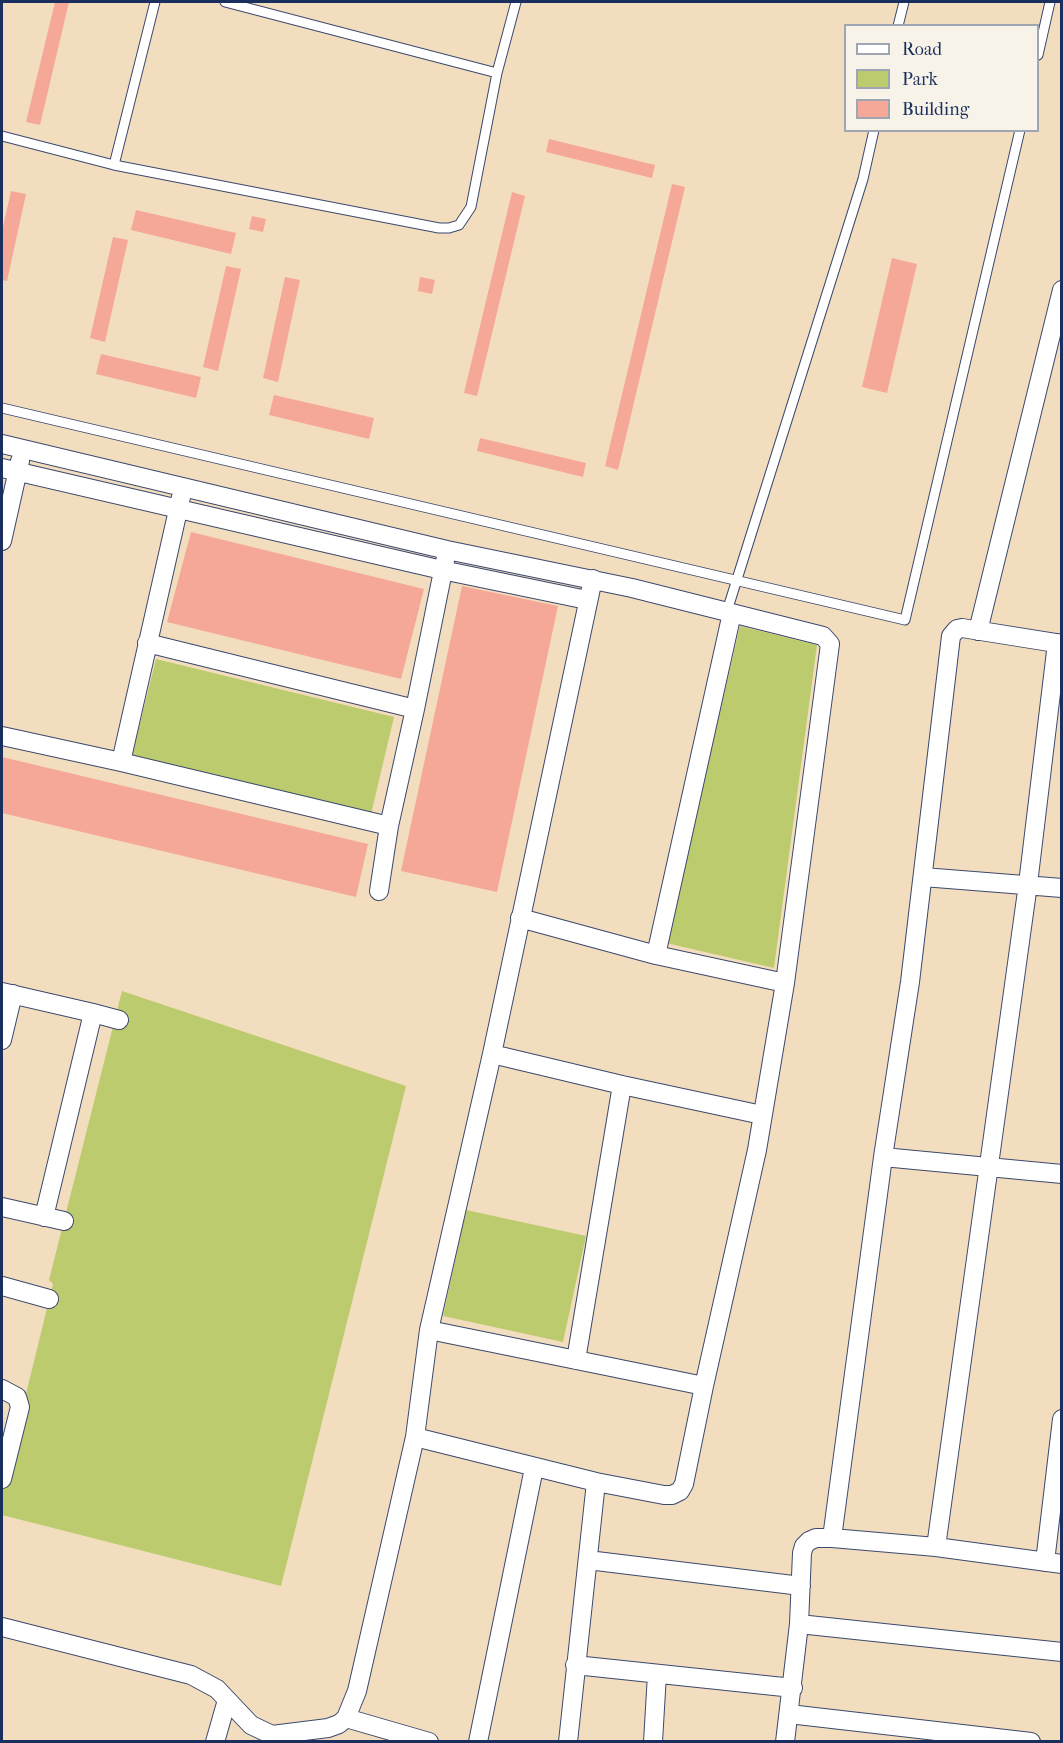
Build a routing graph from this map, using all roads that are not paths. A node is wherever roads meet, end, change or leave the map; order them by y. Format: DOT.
graph roads {
  1 [pos="155,2"];
  2 [pos="225,2"];
  3 [pos="516,2"];
  4 [pos="904,2"];
  5 [pos="1050,2"];
  6 [pos="898,24"];
  7 [pos="1039,51"];
  8 [pos="497,73"];
  9 [pos="874,132"];
  10 [pos="1020,132"];
  11 [pos="2,136"];
  12 [pos="114,165"];
  13 [pos="1061,298"];
  14 [pos="2,408"];
  15 [pos="2,444"];
  16 [pos="23,449"];
  17 [pos="10,470"];
  18 [pos="183,488"];
  19 [pos="178,509"];
  20 [pos="2,541"];
  21 [pos="447,550"];
  22 [pos="442,570"];
  23 [pos="593,579"];
  24 [pos="737,581"];
  25 [pos="587,600"];
  26 [pos="729,612"];
  27 [pos="978,631"];
  28 [pos="147,643"];
  29 [pos="1060,643"];
  30 [pos="415,709"];
  31 [pos="2,736"];
  32 [pos="122,762"];
  33 [pos="389,826"];
  34 [pos="923,877"];
  35 [pos="1028,884"];
  36 [pos="1062,888"];
  37 [pos="379,891"];
  38 [pos="520,918"];
  39 [pos="656,955"];
  40 [pos="785,983"];
  41 [pos="7,993"];
  42 [pos="93,1013"];
  43 [pos="118,1020"];
  44 [pos="2,1040"];
  45 [pos="492,1054"];
  46 [pos="622,1085"];
  47 [pos="762,1115"];
  48 [pos="883,1157"];
  49 [pos="988,1168"];
  50 [pos="1062,1174"];
  51 [pos="2,1207"];
  52 [pos="44,1217"];
  53 [pos="64,1221"];
  54 [pos="2,1286"];
  55 [pos="49,1299"];
  56 [pos="429,1330"];
  57 [pos="576,1360"];
  58 [pos="704,1386"];
  59 [pos="2,1389"];
  60 [pos="1062,1419"];
  61 [pos="415,1437"];
  62 [pos="534,1468"];
  63 [pos="2,1479"];
  64 [pos="596,1482"];
  65 [pos="832,1538"];
  66 [pos="936,1547"];
  67 [pos="588,1560"];
  68 [pos="1053,1563"];
  69 [pos="801,1586"];
  70 [pos="799,1624"];
  71 [pos="2,1627"];
  72 [pos="1062,1652"];
  73 [pos="575,1665"];
  74 [pos="657,1674"];
  75 [pos="793,1688"];
  76 [pos="227,1700"];
  77 [pos="789,1714"];
  78 [pos="346,1718"];
  79 [pos="274,1738"];
  80 [pos="215,1742"];
  81 [pos="429,1742"];
  82 [pos="478,1742"];
  83 [pos="568,1742"];
  84 [pos="653,1742"];
  85 [pos="785,1742"];
  86 [pos="1031,1742"];
  1 -- 12 [label="lane"];
  2 -- 8 [label="lane"];
  3 -- 8 [label="lane"];
  4 -- 6 [label="lane"];
  5 -- 7 [label="lane"];
  8 -- 12 [label="lane"];
  9 -- 24 [label="lane"];
  10 -- 24 [label="lane"];
  11 -- 12 [label="lane"];
  13 -- 27 [label="street"];
  14 -- 24 [label="lane"];
  15 -- 16 [label="street"];
  16 -- 17 [label="street"];
  16 -- 18 [label="street"];
  17 -- 19 [label="street"];
  17 -- 20 [label="street"];
  18 -- 19 [label="street"];
  18 -- 21 [label="street"];
  19 -- 22 [label="street"];
  19 -- 28 [label="street"];
  21 -- 22 [label="street"];
  21 -- 23 [label="street"];
  22 -- 25 [label="street"];
  22 -- 30 [label="street"];
  23 -- 25 [label="street"];
  23 -- 26 [label="street"];
  24 -- 26 [label="lane"];
  25 -- 38 [label="street"];
  26 -- 39 [label="street"];
  26 -- 40 [label="street"];
  27 -- 29 [label="street"];
  27 -- 34 [label="street"];
  28 -- 30 [label="street"];
  28 -- 32 [label="street"];
  29 -- 35 [label="street"];
  30 -- 33 [label="street"];
  31 -- 32 [label="street"];
  32 -- 33 [label="street"];
  33 -- 37 [label="street"];
  34 -- 35 [label="street"];
  34 -- 48 [label="street"];
  35 -- 36 [label="street"];
  35 -- 49 [label="street"];
  38 -- 39 [label="street"];
  38 -- 45 [label="street"];
  39 -- 40 [label="street"];
  40 -- 47 [label="street"];
  41 -- 42 [label="street"];
  41 -- 44 [label="street"];
  42 -- 43 [label="street"];
  42 -- 52 [label="street"];
  45 -- 46 [label="street"];
  45 -- 56 [label="street"];
  46 -- 47 [label="street"];
  46 -- 57 [label="street"];
  47 -- 58 [label="street"];
  48 -- 49 [label="street"];
  48 -- 65 [label="street"];
  49 -- 50 [label="street"];
  49 -- 66 [label="street"];
  51 -- 52 [label="street"];
  52 -- 53 [label="street"];
  54 -- 55 [label="street"];
  56 -- 57 [label="street"];
  56 -- 61 [label="street"];
  57 -- 58 [label="street"];
  58 -- 64 [label="street"];
  59 -- 63 [label="street"];
  60 -- 68 [label="street"];
  61 -- 62 [label="street"];
  61 -- 78 [label="street"];
  62 -- 64 [label="street"];
  62 -- 82 [label="street"];
  64 -- 67 [label="street"];
  65 -- 66 [label="street"];
  65 -- 69 [label="street"];
  66 -- 68 [label="street"];
  67 -- 69 [label="street"];
  67 -- 73 [label="street"];
  69 -- 70 [label="street"];
  70 -- 72 [label="street"];
  70 -- 75 [label="street"];
  71 -- 76 [label="street"];
  73 -- 74 [label="street"];
  73 -- 83 [label="street"];
  74 -- 75 [label="street"];
  74 -- 84 [label="street"];
  75 -- 77 [label="street"];
  76 -- 79 [label="street"];
  76 -- 80 [label="street"];
  77 -- 85 [label="street"];
  77 -- 86 [label="street"];
  78 -- 79 [label="street"];
  78 -- 81 [label="street"];
}
